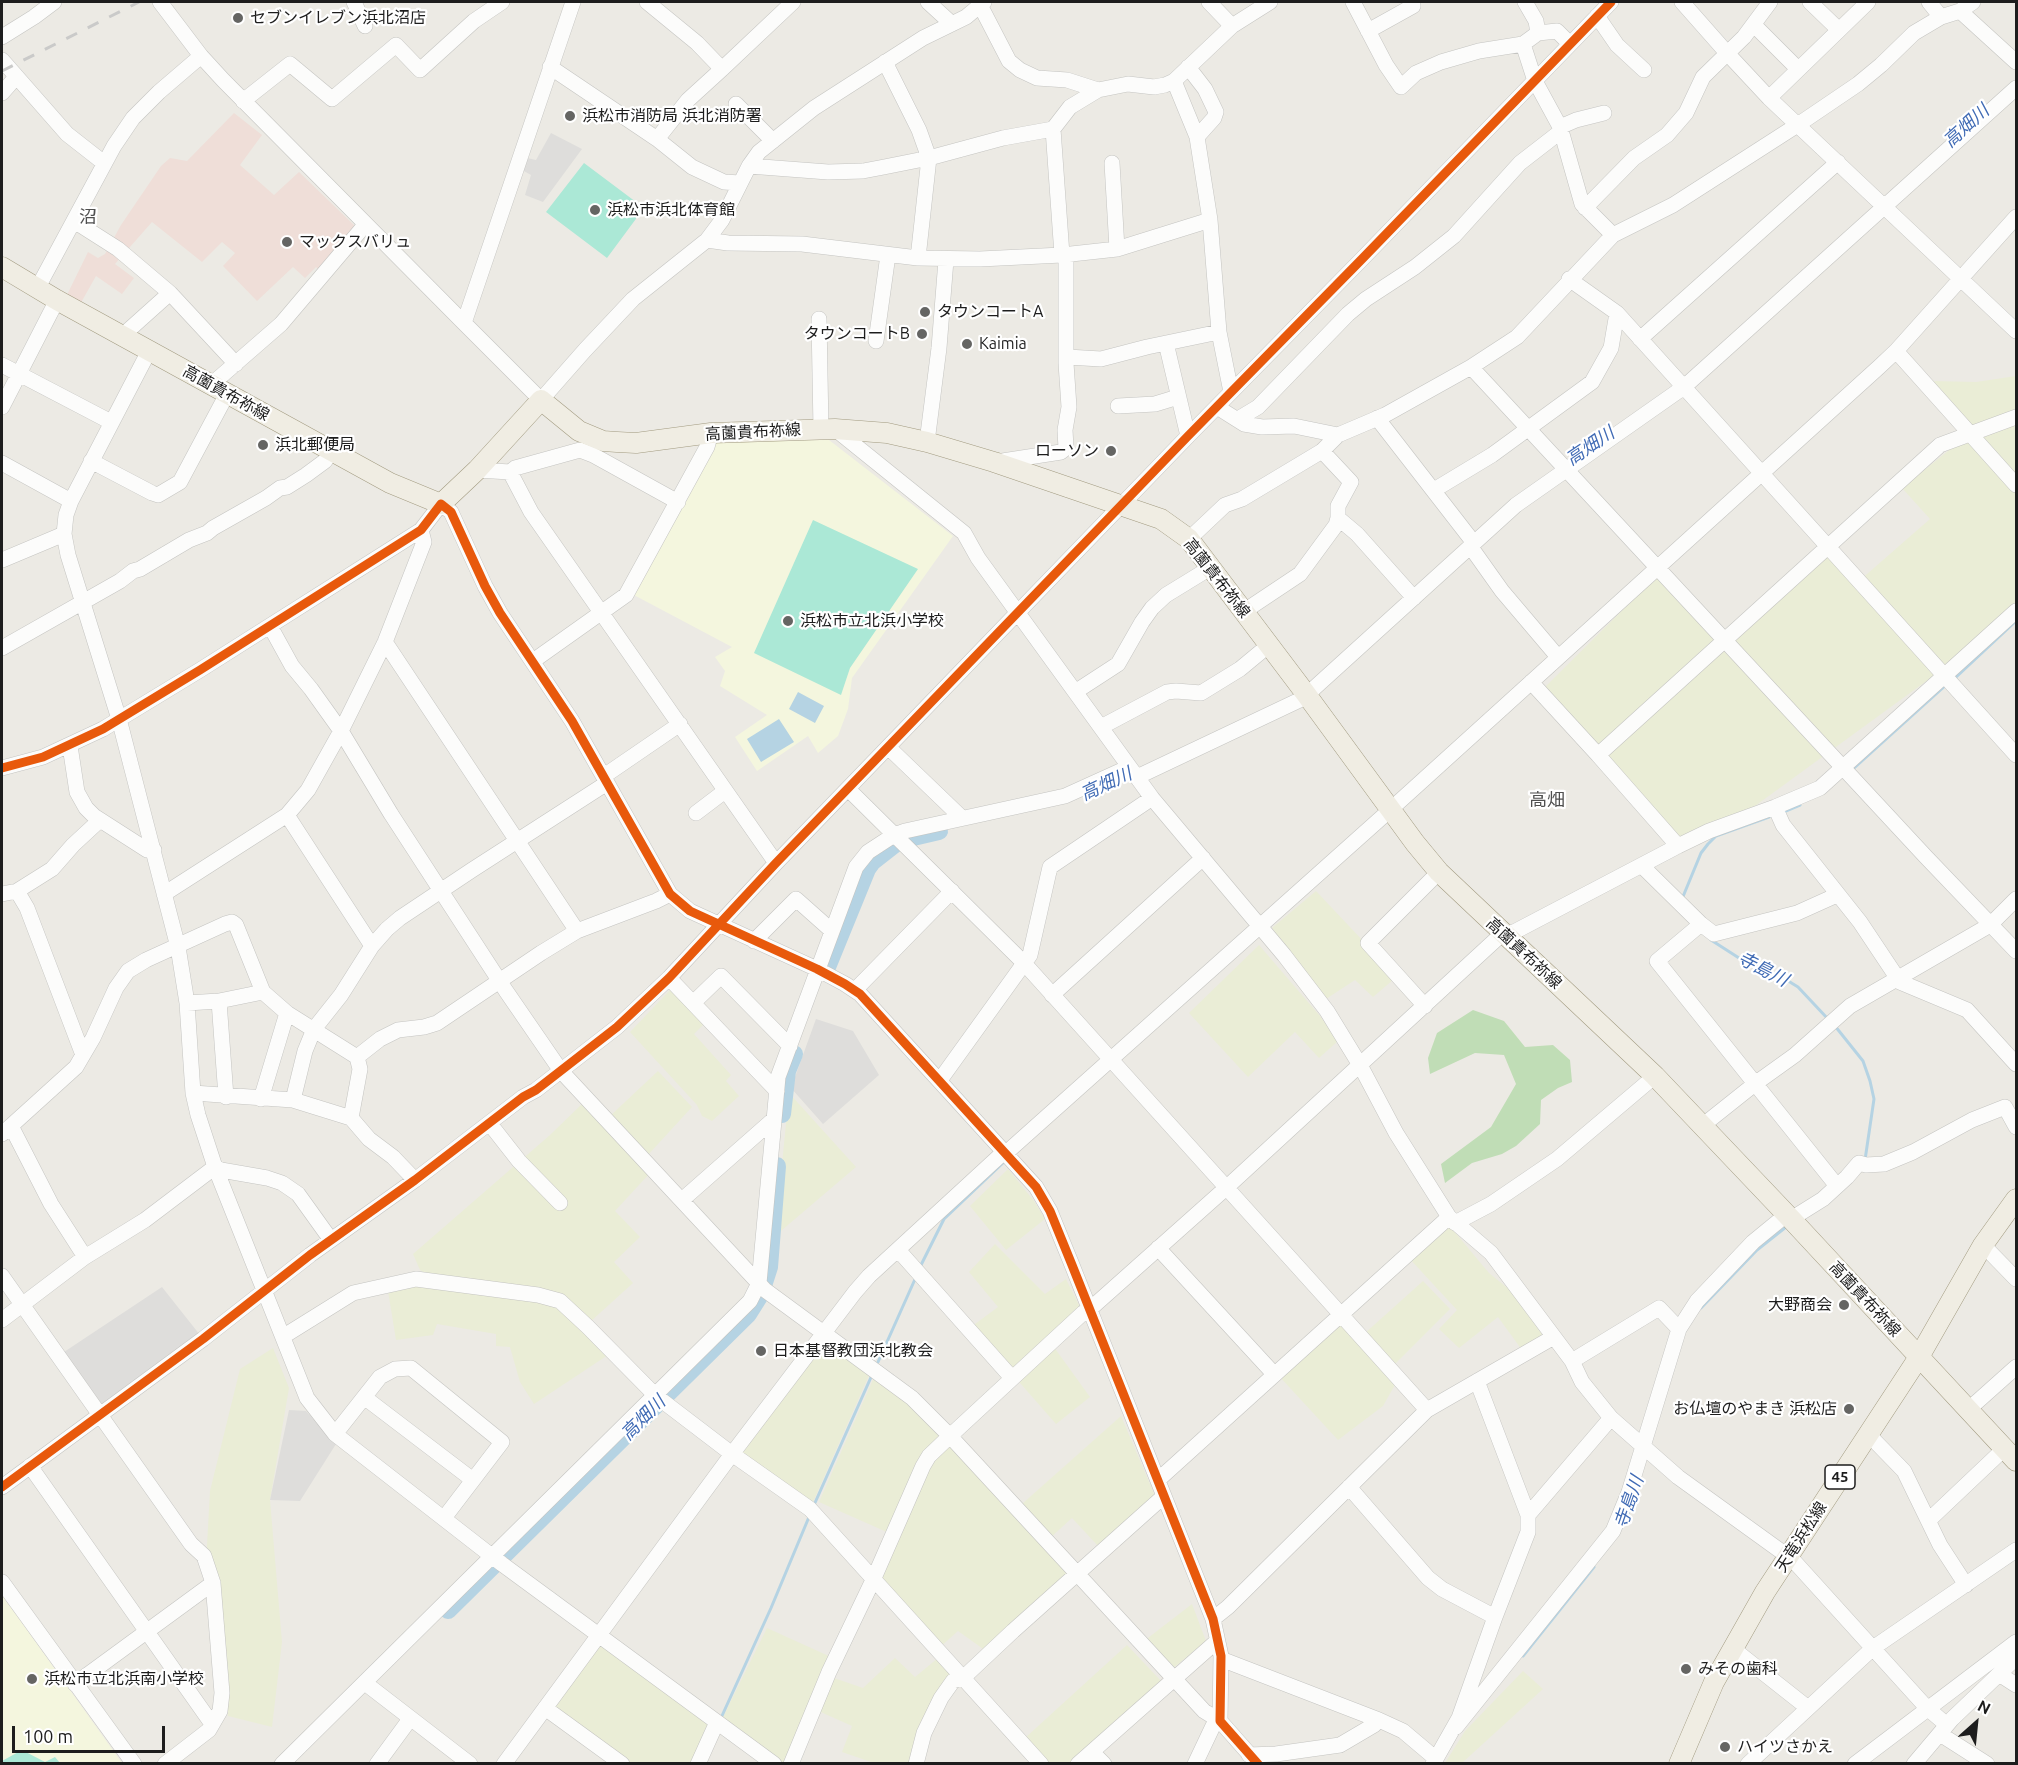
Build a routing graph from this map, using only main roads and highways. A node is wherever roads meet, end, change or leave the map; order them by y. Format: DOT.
graph roads {
  1 [pos="2,267"];
  2 [pos="2016,1198"];
  3 [pos="1919,1357"];
  4 [pos="2010,1455"];
  5 [pos="1679,1764"];
  1 -- 3 [label="main road, 高薗貴布祢線"];
  2 -- 3 [label="main road, 天竜浜松線 / 45"];
  3 -- 4 [label="main road, 高薗貴布祢線"];
  3 -- 5 [label="main road, 天竜浜松線 / 45"];
}
